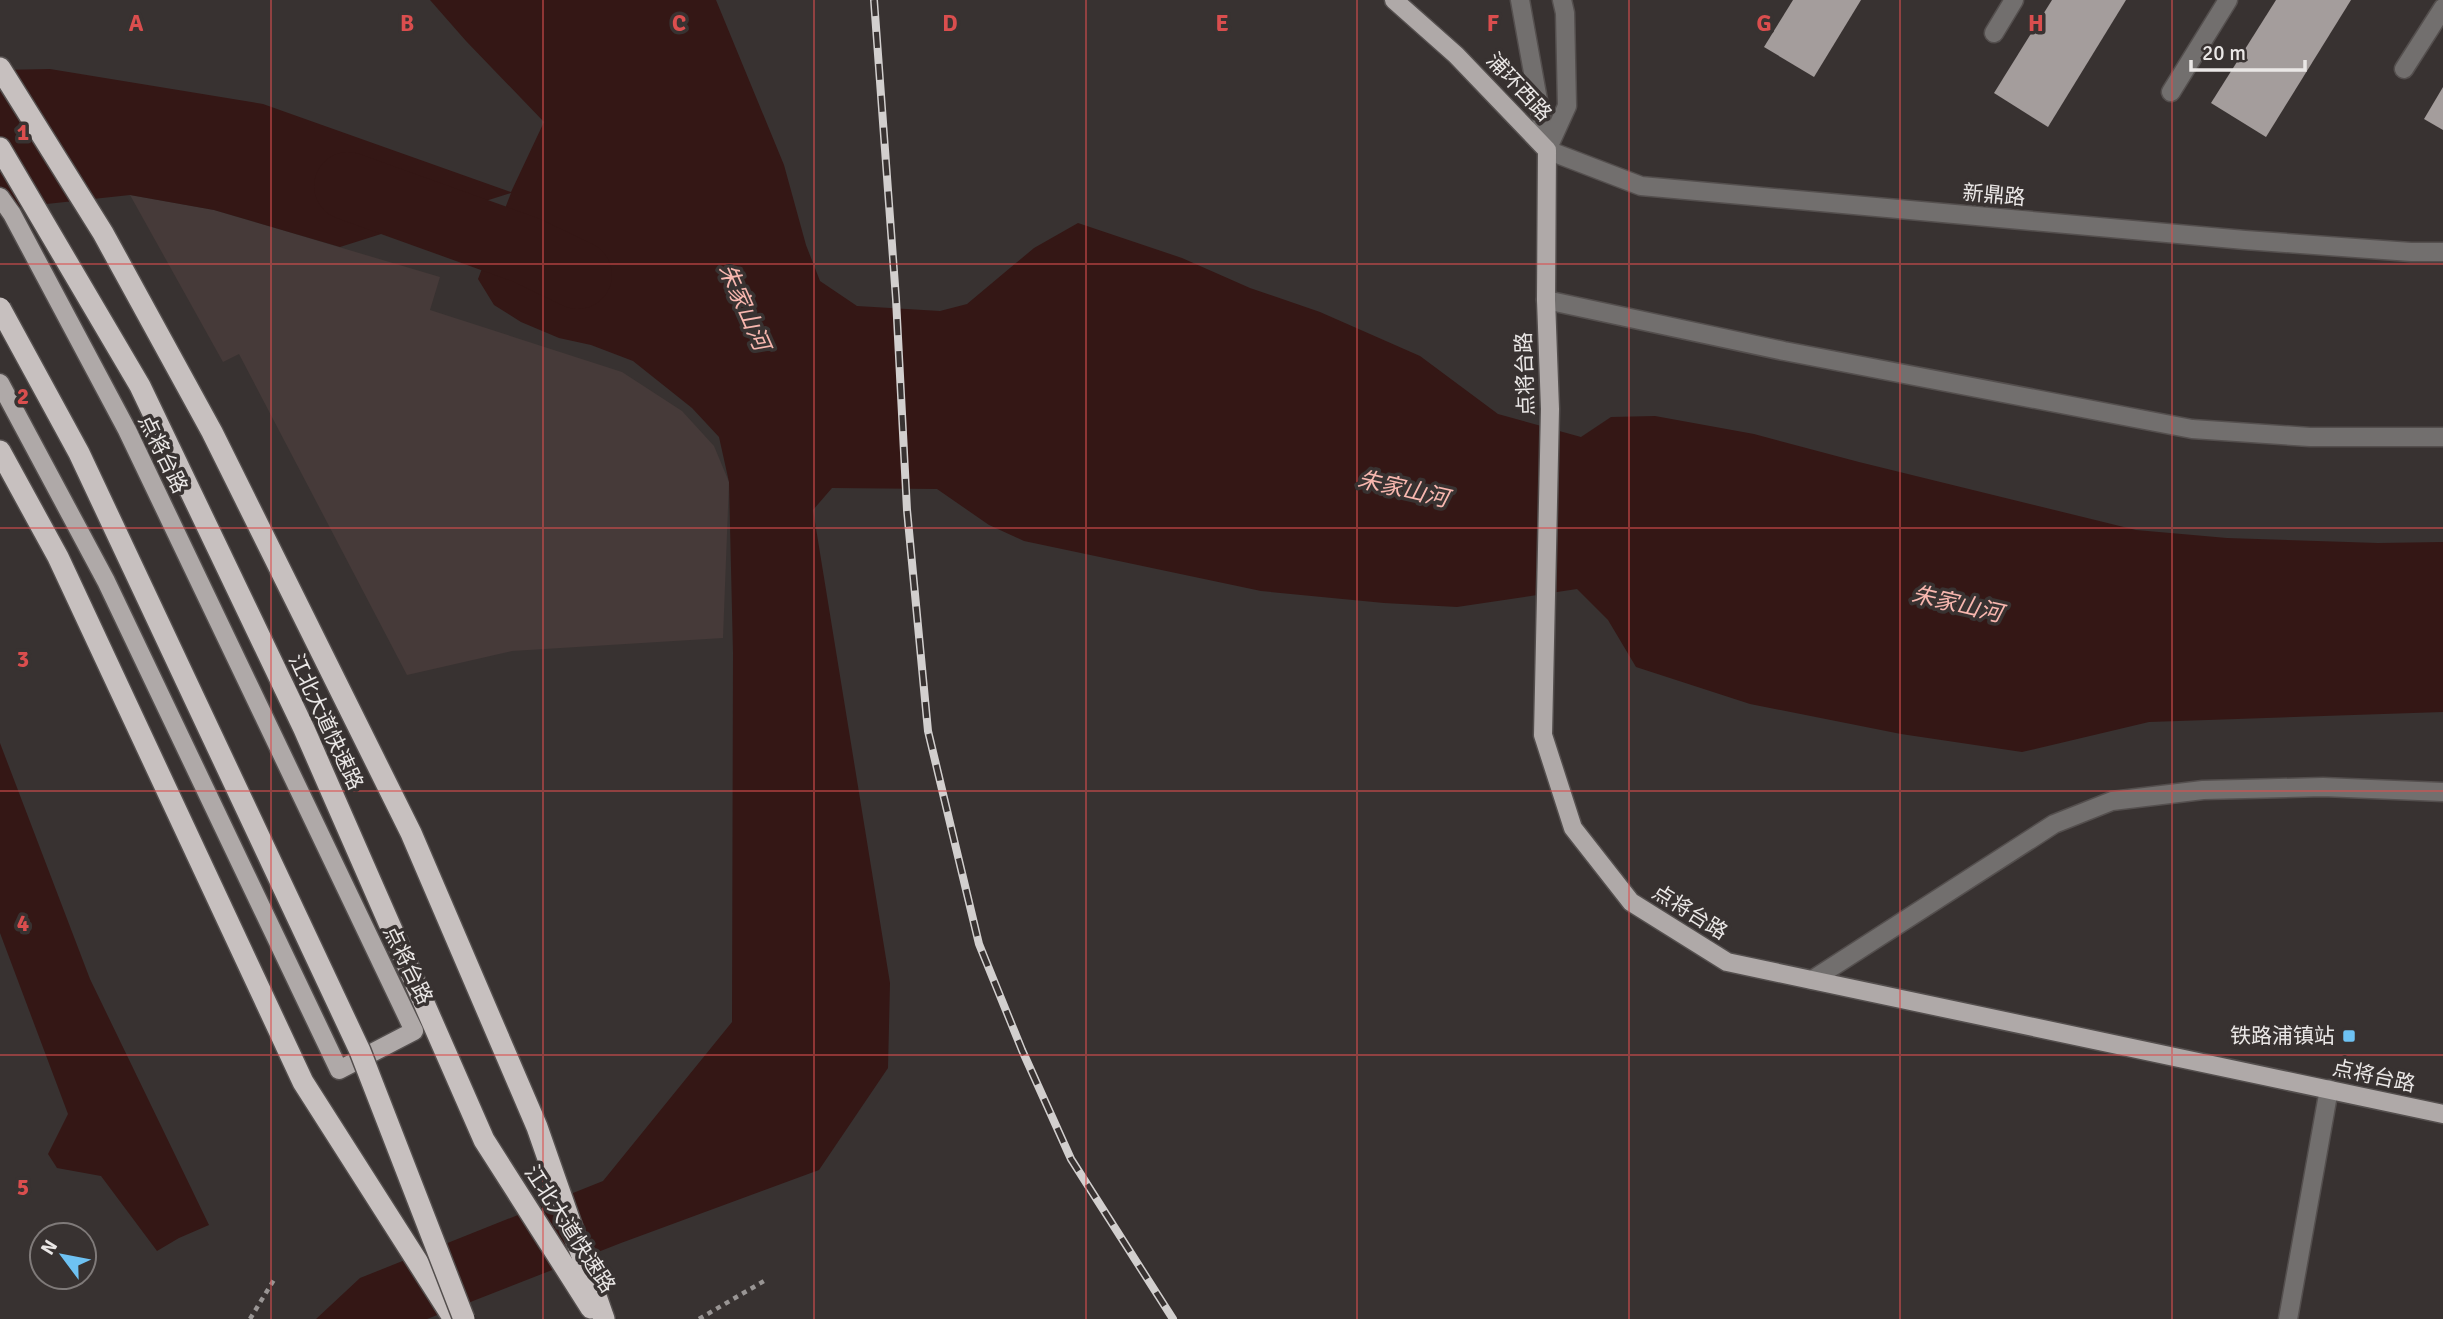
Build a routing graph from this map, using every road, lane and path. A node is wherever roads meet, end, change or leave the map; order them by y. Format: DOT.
graph roads {
  1 [pos="1394,0"];
  2 [pos="1520,0"];
  3 [pos="1562,0"];
  4 [pos="2014,0"];
  5 [pos="2228,0"];
  6 [pos="2443,8"];
  7 [pos="1994,33"];
  8 [pos="0,68"];
  9 [pos="2404,69"];
  10 [pos="2171,92"];
  11 [pos="0,149"];
  12 [pos="1547,150"];
  13 [pos="0,197"];
  14 [pos="2443,252"];
  15 [pos="1546,300"];
  16 [pos="0,308"];
  17 [pos="0,383"];
  18 [pos="2443,437"];
  19 [pos="0,451"];
  20 [pos="2443,793"];
  21 [pos="1812,980"];
  22 [pos="2329,1089"];
  23 [pos="2443,1114"];
  24 [pos="275,1278"];
  25 [pos="764,1281"];
  26 [pos="250,1319"];
  27 [pos="454,1319"];
  28 [pos="464,1319"];
  29 [pos="598,1319"];
  30 [pos="604,1319"];
  31 [pos="699,1319"];
  32 [pos="2288,1319"];
  1 -- 12 [label="main road, 浦环西路"];
  2 -- 12 [label="street"];
  3 -- 12 [label="street"];
  4 -- 7 [label="street"];
  5 -- 10 [label="street"];
  6 -- 9 [label="street"];
  8 -- 30 [label="highway"];
  11 -- 29 [label="highway, 江北大道快速路"];
  12 -- 14 [label="street, 新鼎路"];
  12 -- 15 [label="main road, 点将台路"];
  13 -- 17 [label="main road, 点将台路"];
  15 -- 18 [label="street"];
  15 -- 21 [label="main road, 点将台路"];
  16 -- 28 [label="highway, bridge"];
  19 -- 27 [label="highway"];
  20 -- 21 [label="street"];
  21 -- 22 [label="main road, 点将台路"];
  22 -- 23 [label="main road, 点将台路"];
  22 -- 32 [label="street"];
  24 -- 26 [label="path"];
  25 -- 31 [label="path"];
}
